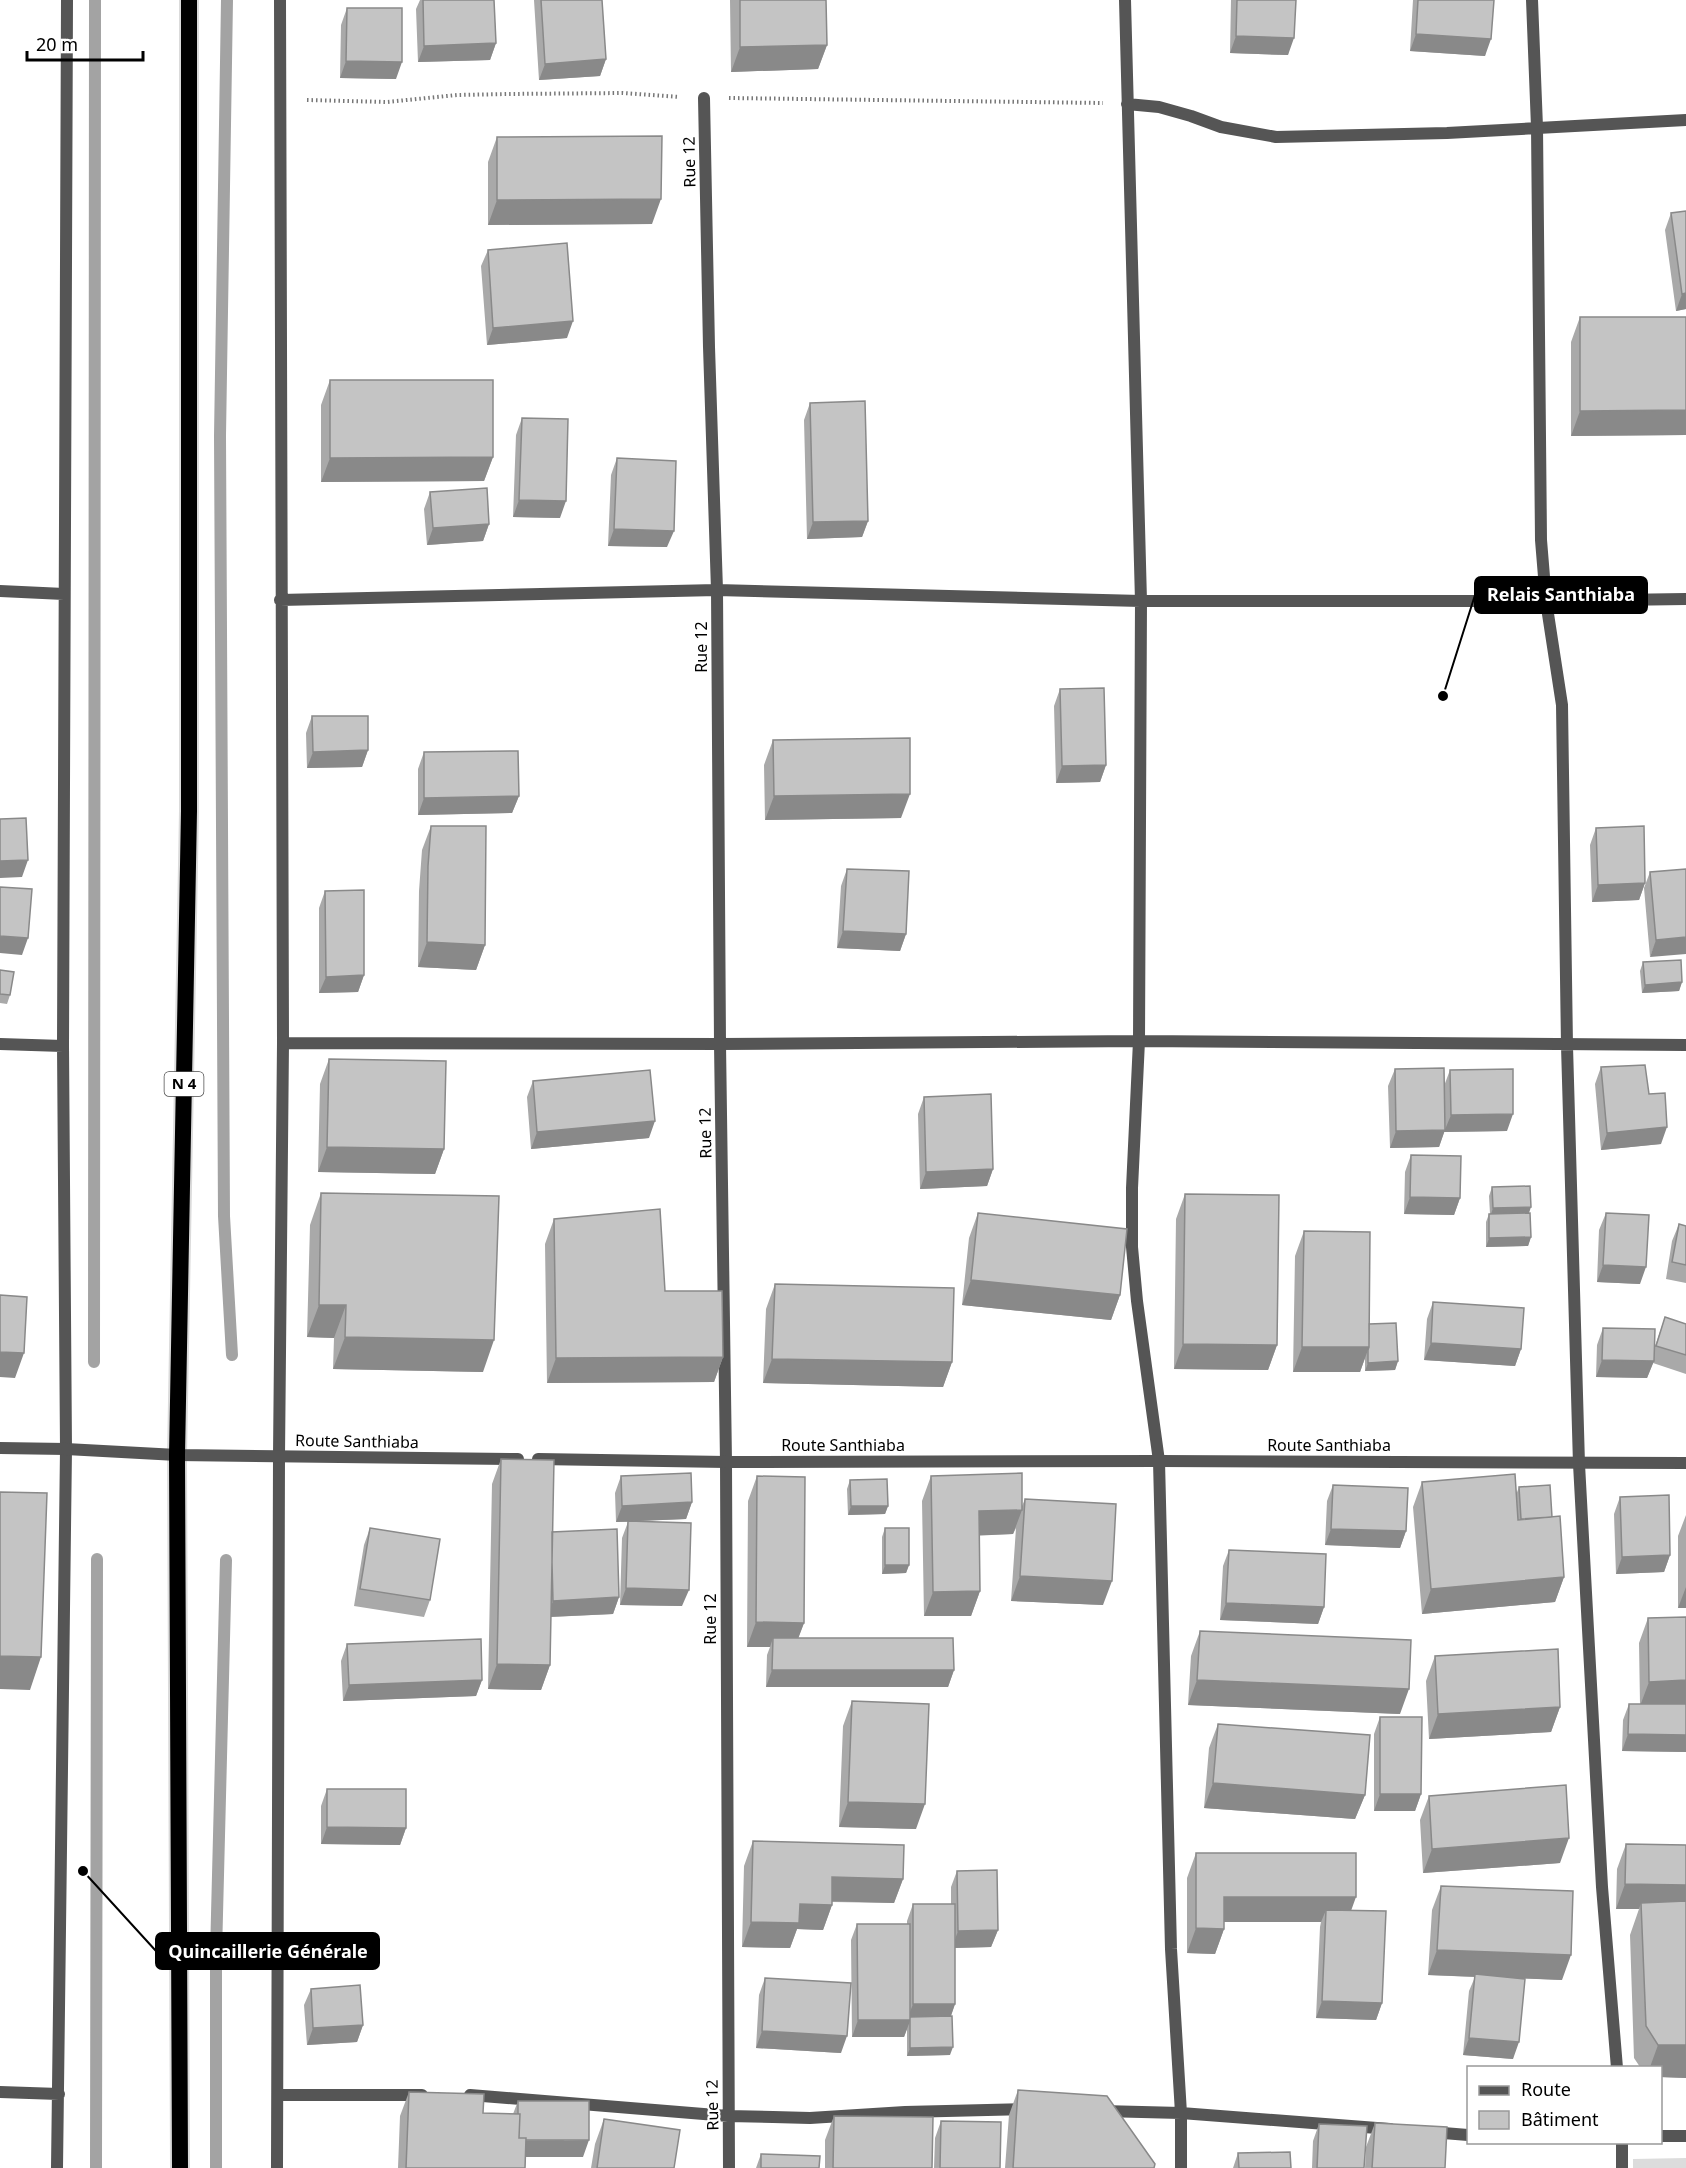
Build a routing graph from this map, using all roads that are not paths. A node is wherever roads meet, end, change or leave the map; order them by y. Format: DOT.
graph roads {
  1 [pos="67,0"];
  2 [pos="189,0"];
  3 [pos="280,0"];
  4 [pos="1125,0"];
  5 [pos="1532,0"];
  6 [pos="704,98"];
  7 [pos="1127,104"];
  8 [pos="1686,120"];
  9 [pos="1537,127"];
  10 [pos="717,590"];
  11 [pos="0,591"];
  12 [pos="64,594"];
  13 [pos="1686,599"];
  14 [pos="280,600"];
  15 [pos="1141,601"];
  16 [pos="1546,601"];
  17 [pos="1139,1041"];
  18 [pos="283,1043"];
  19 [pos="0,1044"];
  20 [pos="720,1044"];
  21 [pos="1686,1045"];
  22 [pos="63,1046"];
  23 [pos="1568,1046"];
  24 [pos="0,1448"];
  25 [pos="66,1449"];
  26 [pos="177,1455"];
  27 [pos="279,1456"];
  28 [pos="1159,1461"];
  29 [pos="726,1462"];
  30 [pos="1686,1463"];
  31 [pos="1578,1464"];
  32 [pos="1617,2066"];
  33 [pos="0,2092"];
  34 [pos="59,2094"];
  35 [pos="278,2095"];
  36 [pos="430,2095"];
  37 [pos="453,2095"];
  38 [pos="1042,2110"];
  39 [pos="1089,2110"];
  40 [pos="1181,2113"];
  41 [pos="728,2116"];
  42 [pos="1399,2130"];
  43 [pos="1422,2132"];
  44 [pos="1467,2135"];
  45 [pos="1662,2136"];
  46 [pos="1686,2136"];
  47 [pos="1622,2144"];
  48 [pos="57,2168"];
  49 [pos="180,2168"];
  50 [pos="277,2168"];
  51 [pos="729,2168"];
  52 [pos="1182,2168"];
  53 [pos="1622,2168"];
  1 -- 12 [label="street"];
  2 -- 26 [label="highway, N 4"];
  3 -- 14 [label="street"];
  4 -- 7 [label="street"];
  5 -- 9 [label="street"];
  6 -- 10 [label="street, Rue 12"];
  7 -- 9 [label="street"];
  7 -- 15 [label="street"];
  8 -- 9 [label="street"];
  9 -- 16 [label="street"];
  10 -- 14 [label="street"];
  10 -- 15 [label="street"];
  10 -- 20 [label="street, Rue 12"];
  11 -- 12 [label="street"];
  12 -- 22 [label="street"];
  13 -- 16 [label="street"];
  14 -- 18 [label="street"];
  15 -- 16 [label="street"];
  15 -- 17 [label="street"];
  16 -- 23 [label="street"];
  17 -- 20 [label="street"];
  17 -- 23 [label="street"];
  17 -- 28 [label="street"];
  18 -- 20 [label="street"];
  18 -- 27 [label="street"];
  19 -- 22 [label="street"];
  20 -- 29 [label="street, Rue 12"];
  21 -- 23 [label="street"];
  22 -- 25 [label="street"];
  23 -- 31 [label="street"];
  24 -- 25 [label="street, Route Santhiaba"];
  25 -- 26 [label="street, Route Santhiaba"];
  25 -- 34 [label="street"];
  26 -- 27 [label="street, Route Santhiaba"];
  26 -- 49 [label="highway, N 4"];
  27 -- 29 [label="street, Route Santhiaba"];
  27 -- 35 [label="street"];
  28 -- 29 [label="street, Route Santhiaba"];
  28 -- 31 [label="street, Route Santhiaba"];
  28 -- 40 [label="street"];
  29 -- 41 [label="street, Rue 12"];
  30 -- 31 [label="street, Route Santhiaba"];
  31 -- 32 [label="street"];
  33 -- 34 [label="street"];
  34 -- 48 [label="street"];
  35 -- 36 [label="street"];
  35 -- 50 [label="street"];
  37 -- 41 [label="street"];
  38 -- 41 [label="street"];
  39 -- 40 [label="street"];
  40 -- 42 [label="street"];
  40 -- 52 [label="street"];
  41 -- 51 [label="street, Rue 12"];
  43 -- 44 [label="street"];
  45 -- 46 [label="street"];
  47 -- 53 [label="street"];
}
